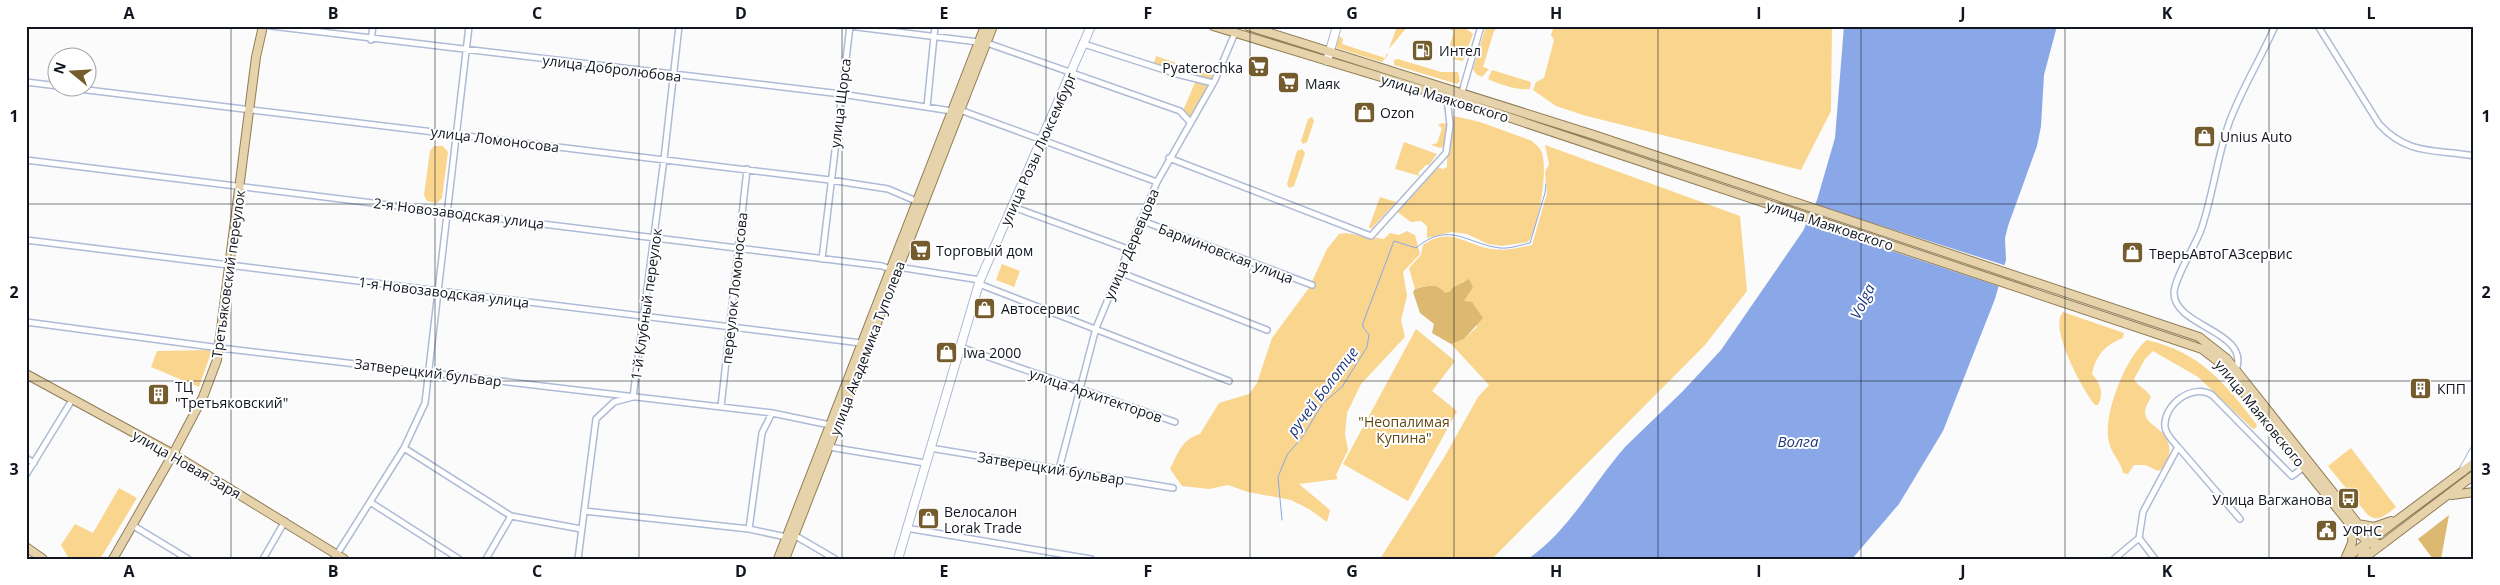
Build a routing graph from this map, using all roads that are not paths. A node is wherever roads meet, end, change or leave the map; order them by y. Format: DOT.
graph roads {
  1 [pos="263,26"];
  2 [pos="271,26"];
  3 [pos="373,26"];
  4 [pos="470,26"];
  5 [pos="679,26"];
  6 [pos="850,26"];
  7 [pos="935,26"];
  8 [pos="985,26"];
  9 [pos="993,26"];
  10 [pos="1091,26"];
  11 [pos="1213,26"];
  12 [pos="1248,26"];
  13 [pos="1337,26"];
  14 [pos="1481,26"];
  15 [pos="2275,26"];
  16 [pos="2318,26"];
  17 [pos="1235,33"];
  18 [pos="934,36"];
  19 [pos="371,40"];
  20 [pos="983,42"];
  21 [pos="1084,44"];
  22 [pos="466,50"];
  23 [pos="1330,51"];
  24 [pos="1327,61"];
  25 [pos="1072,74"];
  26 [pos="673,76"];
  27 [pos="26,82"];
  28 [pos="1213,83"];
  29 [pos="48,85"];
  30 [pos="98,91"];
  31 [pos="1462,92"];
  32 [pos="840,94"];
  33 [pos="1447,98"];
  34 [pos="927,107"];
  35 [pos="250,109"];
  36 [pos="956,111"];
  37 [pos="1190,122"];
  38 [pos="456,134"];
  39 [pos="1042,141"];
  40 [pos="2474,156"];
  41 [pos="1169,158"];
  42 [pos="664,159"];
  43 [pos="26,160"];
  44 [pos="747,169"];
  45 [pos="830,180"];
  46 [pos="1157,182"];
  47 [pos="240,186"];
  48 [pos="916,201"];
  49 [pos="1012,207"];
  50 [pos="447,211"];
  51 [pos="1140,220"];
  52 [pos="654,238"];
  53 [pos="26,240"];
  54 [pos="1128,249"];
  55 [pos="739,250"];
  56 [pos="822,259"];
  57 [pos="230,266"];
  58 [pos="894,268"];
  59 [pos="1119,272"];
  60 [pos="980,282"];
  61 [pos="1312,285"];
  62 [pos="438,291"];
  63 [pos="643,316"];
  64 [pos="26,322"];
  65 [pos="730,326"];
  66 [pos="1096,328"];
  67 [pos="1267,330"];
  68 [pos="861,343"];
  69 [pos="960,347"];
  70 [pos="220,348"];
  71 [pos="2236,370"];
  72 [pos="427,372"];
  73 [pos="26,374"];
  74 [pos="1229,381"];
  75 [pos="1080,390"];
  76 [pos="633,397"];
  77 [pos="72,400"];
  78 [pos="721,407"];
  79 [pos="772,413"];
  80 [pos="1175,422"];
  81 [pos="830,425"];
  82 [pos="833,435"];
  83 [pos="829,447"];
  84 [pos="2178,447"];
  85 [pos="404,448"];
  86 [pos="929,448"];
  87 [pos="2474,451"];
  88 [pos="173,454"];
  89 [pos="26,458"];
  90 [pos="34,463"];
  91 [pos="925,463"];
  92 [pos="2474,463"];
  93 [pos="2304,467"];
  94 [pos="1059,469"];
  95 [pos="2463,471"];
  96 [pos="26,475"];
  97 [pos="2474,475"];
  98 [pos="1173,488"];
  99 [pos="2474,492"];
  100 [pos="2448,496"];
  101 [pos="370,502"];
  102 [pos="584,511"];
  103 [pos="511,516"];
  104 [pos="2402,516"];
  105 [pos="2240,519"];
  106 [pos="285,521"];
  107 [pos="132,526"];
  108 [pos="2355,526"];
  109 [pos="906,528"];
  110 [pos="581,529"];
  111 [pos="748,529"];
  112 [pos="790,536"];
  113 [pos="2139,538"];
  114 [pos="2367,542"];
  115 [pos="2383,544"];
  116 [pos="26,547"];
  117 [pos="336,556"];
  118 [pos="43,559"];
  119 [pos="113,559"];
  120 [pos="188,559"];
  121 [pos="263,559"];
  122 [pos="344,559"];
  123 [pos="459,559"];
  124 [pos="486,559"];
  125 [pos="578,559"];
  126 [pos="778,559"];
  127 [pos="785,559"];
  128 [pos="835,559"];
  129 [pos="898,559"];
  130 [pos="1091,559"];
  131 [pos="2114,559"];
  132 [pos="2155,559"];
  133 [pos="2345,559"];
  134 [pos="2362,559"];
  1 -- 35 [label="main road, Третьяковский переулок"];
  2 -- 19 [label="street, улица Добролюбова"];
  3 -- 19 [label="street"];
  4 -- 22 [label="street"];
  5 -- 26 [label="street, 1-й Клубный переулок"];
  6 -- 18 [label="street"];
  6 -- 32 [label="street, улица Щорса"];
  7 -- 18 [label="street"];
  8 -- 20 [label="main road, улица Академика Туполева"];
  9 -- 20 [label="main road, улица Академика Туполева"];
  10 -- 21 [label="street, улица Розы Люксембург"];
  11 -- 17 [label="main road, улица Маяковского"];
  12 -- 23 [label="main road, улица Маяковского"];
  13 -- 23 [label="street"];
  14 -- 31 [label="street"];
  15 -- 71 [label="street"];
  16 -- 40 [label="street"];
  17 -- 24 [label="main road, улица Маяковского"];
  17 -- 28 [label="street, улица Деревцова"];
  18 -- 20 [label="street"];
  18 -- 34 [label="street"];
  19 -- 22 [label="street, улица Добролюбова"];
  20 -- 25 [label="street"];
  20 -- 36 [label="main road, улица Академика Туполева"];
  20 -- 36 [label="main road, улица Академика Туполева"];
  21 -- 25 [label="street, улица Розы Люксембург"];
  21 -- 28 [label="street"];
  22 -- 26 [label="street, улица Добролюбова"];
  22 -- 38 [label="street"];
  23 -- 24 [label="street"];
  23 -- 31 [label="main road, улица Маяковского"];
  24 -- 33 [label="main road, улица Маяковского"];
  25 -- 37 [label="street"];
  25 -- 39 [label="street, улица Розы Люксембург"];
  26 -- 32 [label="street, улица Добролюбова"];
  26 -- 42 [label="street, 1-й Клубный переулок"];
  27 -- 29 [label="street"];
  28 -- 37 [label="street, улица Деревцова"];
  30 -- 35 [label="street, улица Ломоносова"];
  31 -- 71 [label="main road, улица Маяковского"];
  32 -- 34 [label="street, улица Добролюбова"];
  32 -- 45 [label="street, улица Щорса"];
  33 -- 41 [label="street"];
  33 -- 93 [label="main road, улица Маяковского"];
  34 -- 36 [label="street, улица Добролюбова"];
  35 -- 38 [label="street, улица Ломоносова"];
  35 -- 47 [label="main road, Третьяковский переулок"];
  36 -- 39 [label="street, улица Добролюбова"];
  36 -- 48 [label="main road, улица Академика Туполева"];
  36 -- 58 [label="main road, улица Академика Туполева"];
  37 -- 41 [label="street, улица Деревцова"];
  38 -- 42 [label="street, улица Ломоносова"];
  38 -- 50 [label="street"];
  39 -- 46 [label="street, улица Добролюбова"];
  39 -- 49 [label="street, улица Розы Люксембург"];
  41 -- 46 [label="street, улица Деревцова"];
  42 -- 44 [label="street, улица Ломоносова"];
  42 -- 52 [label="street, 1-й Клубный переулок"];
  43 -- 47 [label="street, 2-я Новозаводская улица"];
  44 -- 45 [label="street, улица Ломоносова"];
  44 -- 55 [label="street, переулок Ломоносова"];
  45 -- 48 [label="street, улица Ломоносова"];
  45 -- 56 [label="street, улица Щорса"];
  46 -- 51 [label="street, улица Деревцова"];
  47 -- 50 [label="street, 2-я Новозаводская улица"];
  47 -- 57 [label="main road, Третьяковский переулок"];
  48 -- 58 [label="main road, улица Академика Туполева"];
  49 -- 54 [label="street"];
  49 -- 60 [label="street, улица Розы Люксембург"];
  50 -- 52 [label="street, 2-я Новозаводская улица"];
  50 -- 62 [label="street"];
  51 -- 54 [label="street, улица Деревцова"];
  51 -- 61 [label="street, Барминовская улица"];
  52 -- 55 [label="street, 2-я Новозаводская улица"];
  52 -- 63 [label="street, 1-й Клубный переулок"];
  53 -- 57 [label="street, 1-я Новозаводская улица"];
  54 -- 59 [label="street, улица Деревцова"];
  55 -- 56 [label="street, 2-я Новозаводская улица"];
  55 -- 65 [label="street, переулок Ломоносова"];
  56 -- 58 [label="street, 2-я Новозаводская улица"];
  57 -- 62 [label="street, 1-я Новозаводская улица"];
  57 -- 70 [label="main road, Третьяковский переулок"];
  58 -- 60 [label="street, 2-я Новозаводская улица"];
  58 -- 68 [label="main road, улица Академика Туполева"];
  58 -- 82 [label="main road, улица Академика Туполева"];
  59 -- 66 [label="street, улица Деревцова"];
  59 -- 67 [label="street"];
  60 -- 66 [label="street, 2-я Новозаводская улица"];
  60 -- 69 [label="street, улица Розы Люксембург"];
  62 -- 63 [label="street, 1-я Новозаводская улица"];
  62 -- 72 [label="street"];
  63 -- 65 [label="street, 1-я Новозаводская улица"];
  63 -- 76 [label="street, 1-й Клубный переулок"];
  64 -- 70 [label="street, Затверецкий бульвар"];
  65 -- 68 [label="street, 1-я Новозаводская улица"];
  65 -- 78 [label="street, переулок Ломоносова"];
  66 -- 74 [label="street, 2-я Новозаводская улица"];
  66 -- 75 [label="street, улица Деревцова"];
  68 -- 81 [label="main road, улица Академика Туполева"];
  69 -- 75 [label="street, улица Архитекторов"];
  69 -- 86 [label="street, улица Розы Люксембург"];
  70 -- 72 [label="street, Затверецкий бульвар"];
  70 -- 88 [label="main road, Третьяковский переулок"];
  71 -- 108 [label="main road, улица Маяковского"];
  72 -- 76 [label="street, Затверецкий бульвар"];
  72 -- 85 [label="street"];
  73 -- 77 [label="main road, улица Новая Заря"];
  75 -- 80 [label="street, улица Архитекторов"];
  75 -- 94 [label="street, улица Деревцова"];
  76 -- 78 [label="street, Затверецкий бульвар"];
  76 -- 102 [label="street, 1-й Клубный переулок"];
  77 -- 88 [label="main road, улица Новая Заря"];
  77 -- 90 [label="street"];
  78 -- 79 [label="street, Затверецкий бульвар"];
  79 -- 81 [label="street, Затверецкий бульвар"];
  79 -- 111 [label="street"];
  81 -- 82 [label="main road"];
  81 -- 112 [label="main road, улица Академика Туполева"];
  82 -- 83 [label="main road, улица Академика Туполева"];
  83 -- 91 [label="street"];
  83 -- 112 [label="main road, улица Академика Туполева"];
  84 -- 93 [label="street"];
  84 -- 105 [label="street"];
  84 -- 113 [label="street"];
  85 -- 101 [label="street"];
  85 -- 103 [label="street"];
  86 -- 91 [label="street, улица Розы Люксембург"];
  86 -- 94 [label="street, Затверецкий бульвар"];
  87 -- 95 [label="street"];
  88 -- 106 [label="main road, улица Новая Заря"];
  88 -- 107 [label="main road, Третьяковский переулок"];
  89 -- 90 [label="street"];
  90 -- 96 [label="street"];
  91 -- 109 [label="street, улица Розы Люксембург"];
  92 -- 95 [label="main road"];
  93 -- 108 [label="main road, улица Маяковского"];
  94 -- 98 [label="street, Затверецкий бульвар"];
  95 -- 104 [label="main road"];
  97 -- 100 [label="main road"];
  99 -- 100 [label="main road"];
  100 -- 115 [label="main road"];
  101 -- 117 [label="street"];
  101 -- 123 [label="street"];
  102 -- 110 [label="street, 1-й Клубный переулок"];
  102 -- 111 [label="street"];
  103 -- 110 [label="street"];
  103 -- 124 [label="street"];
  104 -- 108 [label="main road"];
  104 -- 114 [label="main road"];
  106 -- 117 [label="main road, улица Новая Заря"];
  106 -- 121 [label="street"];
  107 -- 119 [label="main road, Третьяковский переулок"];
  107 -- 120 [label="street"];
  108 -- 114 [label="main road, улица Маяковского"];
  108 -- 133 [label="main road"];
  109 -- 129 [label="street, улица Розы Люксембург"];
  109 -- 130 [label="street"];
  110 -- 125 [label="street, 1-й Клубный переулок"];
  111 -- 112 [label="street"];
  112 -- 126 [label="main road, улица Академика Туполева"];
  112 -- 127 [label="main road, улица Академика Туполева"];
  112 -- 128 [label="street"];
  113 -- 131 [label="street"];
  113 -- 132 [label="street"];
  114 -- 115 [label="main road"];
  114 -- 133 [label="main road"];
  114 -- 134 [label="main road"];
  115 -- 134 [label="main road"];
  116 -- 118 [label="main road"];
  117 -- 122 [label="main road, улица Новая Заря"];
}
